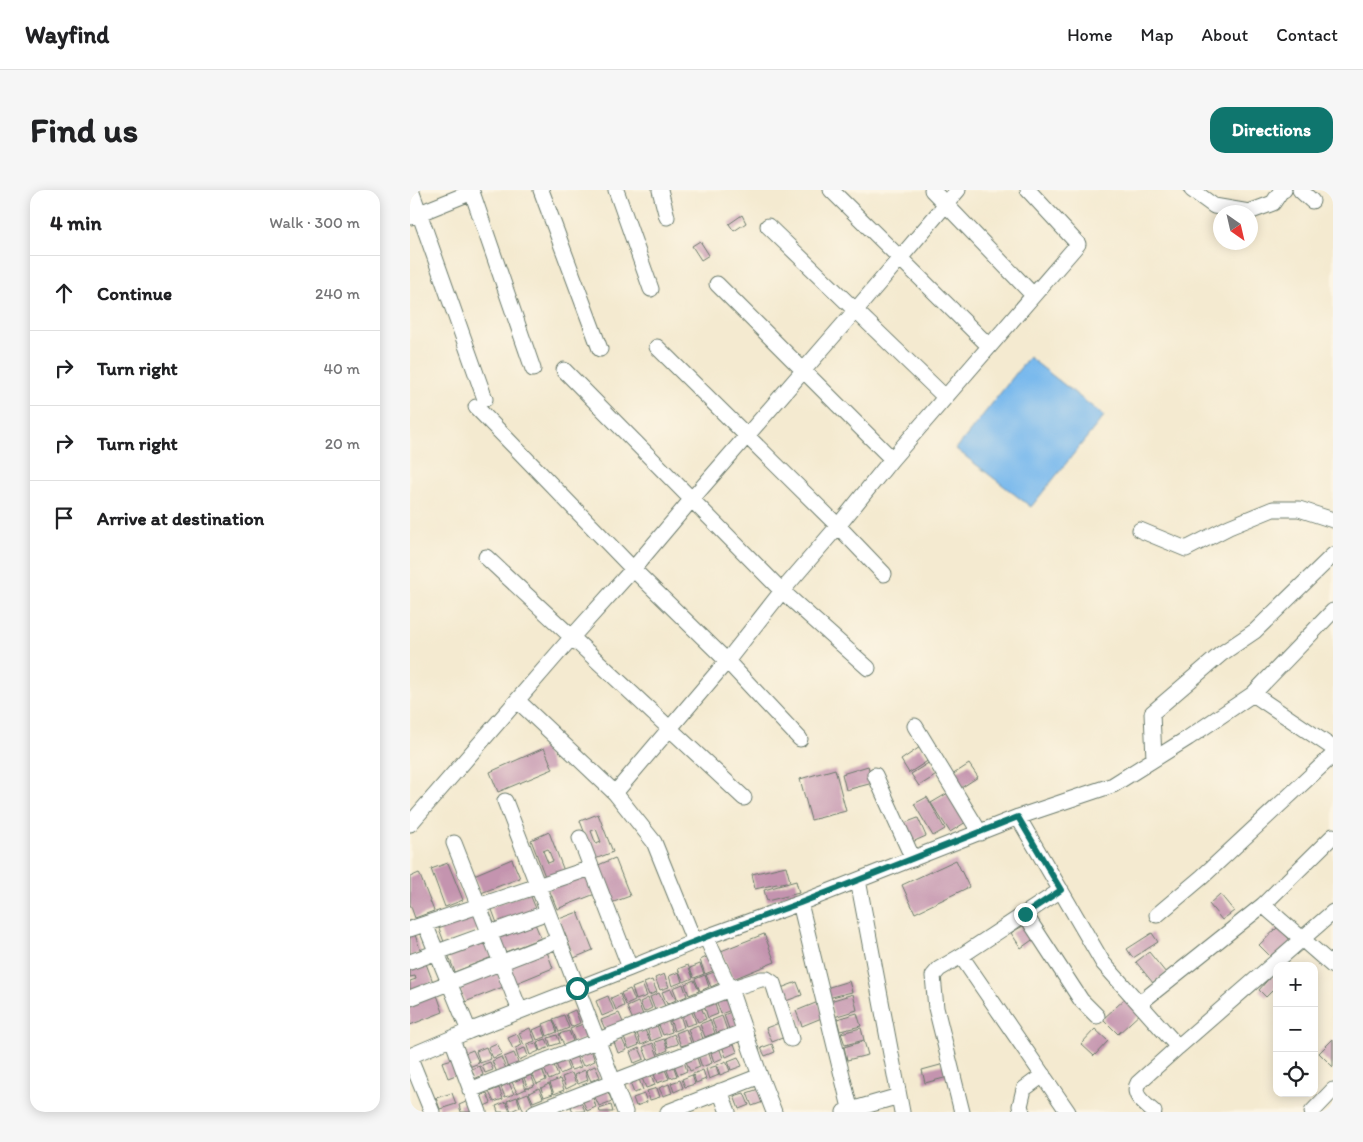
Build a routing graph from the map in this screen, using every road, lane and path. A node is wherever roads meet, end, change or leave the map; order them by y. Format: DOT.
graph roads {
  1 [pos="411,190"];
  2 [pos="541,190"];
  3 [pos="616,190"];
  4 [pos="660,190"];
  5 [pos="831,190"];
  6 [pos="932,190"];
  7 [pos="958,190"];
  8 [pos="1028,190"];
  9 [pos="1192,190"];
  10 [pos="1284,190"];
  11 [pos="1300,190"];
  12 [pos="474,191"];
  13 [pos="1312,201"];
  14 [pos="945,204"];
  15 [pos="414,215"];
  16 [pos="667,217"];
  17 [pos="768,226"];
  18 [pos="900,258"];
  19 [pos="718,284"];
  20 [pos="651,289"];
  21 [pos="1033,295"];
  22 [pos="855,311"];
  23 [pos="989,346"];
  24 [pos="657,347"];
  25 [pos="600,349"];
  26 [pos="533,369"];
  27 [pos="564,370"];
  28 [pos="804,370"];
  29 [pos="945,397"];
  30 [pos="746,436"];
  31 [pos="892,459"];
  32 [pos="692,499"];
  33 [pos="1333,520"];
  34 [pos="838,526"];
  35 [pos="1140,530"];
  36 [pos="1333,555"];
  37 [pos="486,558"];
  38 [pos="633,569"];
  39 [pos="884,574"];
  40 [pos="782,591"];
  41 [pos="1333,611"];
  42 [pos="572,637"];
  43 [pos="727,661"];
  44 [pos="868,668"];
  45 [pos="1253,694"];
  46 [pos="518,700"];
  47 [pos="915,726"];
  48 [pos="670,728"];
  49 [pos="800,739"];
  50 [pos="1333,748"];
  51 [pos="1333,755"];
  52 [pos="1154,759"];
  53 [pos="874,775"];
  54 [pos="615,793"];
  55 [pos="744,798"];
  56 [pos="505,801"];
  57 [pos="1018,817"];
  58 [pos="410,824"];
  59 [pos="980,833"];
  60 [pos="1333,836"];
  61 [pos="580,838"];
  62 [pos="454,843"];
  63 [pos="913,858"];
  64 [pos="591,868"];
  65 [pos="858,880"];
  66 [pos="538,886"];
  67 [pos="1061,890"];
  68 [pos="800,903"];
  69 [pos="1263,905"];
  70 [pos="479,906"];
  71 [pos="548,912"];
  72 [pos="1333,912"];
  73 [pos="1025,914"];
  74 [pos="1157,915"];
  75 [pos="425,924"];
  76 [pos="410,929"];
  77 [pos="489,933"];
  78 [pos="700,939"];
  79 [pos="1302,939"];
  80 [pos="559,940"];
  81 [pos="436,952"];
  82 [pos="962,956"];
  83 [pos="410,962"];
  84 [pos="501,963"];
  85 [pos="1333,966"];
  86 [pos="630,968"];
  87 [pos="449,983"];
  88 [pos="577,988"];
  89 [pos="730,989"];
  90 [pos="410,998"];
  91 [pos="1140,1003"];
  92 [pos="520,1011"];
  93 [pos="1097,1016"];
  94 [pos="470,1031"];
  95 [pos="745,1031"];
  96 [pos="452,1039"];
  97 [pos="791,1039"];
  98 [pos="597,1041"];
  99 [pos="1178,1047"];
  100 [pos="410,1057"];
  101 [pos="1042,1075"];
  102 [pos="760,1076"];
  103 [pos="613,1082"];
  104 [pos="470,1090"];
  105 [pos="1333,1090"];
  106 [pos="720,1091"];
  107 [pos="899,1096"];
  108 [pos="675,1111"];
  109 [pos="848,1111"];
  110 [pos="432,1112"];
  111 [pos="479,1112"];
  112 [pos="534,1112"];
  113 [pos="625,1112"];
  114 [pos="728,1112"];
  115 [pos="774,1112"];
  116 [pos="902,1112"];
  117 [pos="962,1112"];
  118 [pos="1022,1112"];
  119 [pos="1068,1112"];
  120 [pos="1154,1112"];
  121 [pos="1312,1112"];
  1 -- 15 [label="street"];
  2 -- 25 [label="street"];
  3 -- 20 [label="street"];
  4 -- 16 [label="street"];
  5 -- 18 [label="street"];
  6 -- 14 [label="street"];
  7 -- 14 [label="street"];
  8 -- 21 [label="street"];
  9 -- 10 [label="street"];
  11 -- 13 [label="street"];
  12 -- 15 [label="street"];
  12 -- 26 [label="street"];
  14 -- 18 [label="street"];
  14 -- 21 [label="street"];
  15 -- 38 [label="street"];
  17 -- 22 [label="street"];
  18 -- 22 [label="street"];
  18 -- 23 [label="street"];
  19 -- 28 [label="street"];
  21 -- 23 [label="street"];
  22 -- 28 [label="street"];
  22 -- 29 [label="street"];
  23 -- 29 [label="street"];
  24 -- 30 [label="street"];
  27 -- 32 [label="street"];
  28 -- 30 [label="street"];
  28 -- 31 [label="street"];
  29 -- 31 [label="street"];
  30 -- 32 [label="street"];
  30 -- 34 [label="street"];
  31 -- 34 [label="street"];
  32 -- 38 [label="street"];
  32 -- 40 [label="street"];
  33 -- 35 [label="street"];
  34 -- 39 [label="street"];
  34 -- 40 [label="street"];
  36 -- 52 [label="street"];
  37 -- 42 [label="street"];
  38 -- 42 [label="street"];
  38 -- 43 [label="street"];
  40 -- 43 [label="street"];
  40 -- 44 [label="street"];
  41 -- 45 [label="street"];
  42 -- 46 [label="street"];
  42 -- 48 [label="street"];
  43 -- 48 [label="street"];
  43 -- 49 [label="street"];
  45 -- 50 [label="street"];
  45 -- 52 [label="street"];
  46 -- 54 [label="street"];
  46 -- 58 [label="street"];
  47 -- 59 [label="street"];
  48 -- 54 [label="street"];
  48 -- 55 [label="street"];
  51 -- 74 [label="street"];
  52 -- 57 [label="street"];
  53 -- 63 [label="street"];
  54 -- 78 [label="street"];
  56 -- 66 [label="street"];
  57 -- 59 [label="street"];
  57 -- 67 [label="street"];
  59 -- 63 [label="street"];
  60 -- 69 [label="street"];
  61 -- 64 [label="street"];
  62 -- 70 [label="street"];
  63 -- 65 [label="street"];
  64 -- 66 [label="street"];
  64 -- 86 [label="street"];
  65 -- 68 [label="street"];
  65 -- 107 [label="street"];
  66 -- 70 [label="street"];
  66 -- 71 [label="street"];
  67 -- 73 [label="street"];
  67 -- 91 [label="street"];
  68 -- 78 [label="street"];
  68 -- 109 [label="street"];
  69 -- 79 [label="street"];
  69 -- 91 [label="street"];
  70 -- 75 [label="street"];
  70 -- 77 [label="street"];
  71 -- 77 [label="street"];
  71 -- 80 [label="street"];
  72 -- 79 [label="street"];
  73 -- 82 [label="street"];
  73 -- 93 [label="street"];
  75 -- 76 [label="street"];
  75 -- 81 [label="street"];
  77 -- 81 [label="street"];
  77 -- 84 [label="street"];
  78 -- 86 [label="street"];
  78 -- 89 [label="street"];
  79 -- 85 [label="street"];
  79 -- 99 [label="street"];
  80 -- 84 [label="street"];
  80 -- 88 [label="street"];
  81 -- 83 [label="street"];
  81 -- 87 [label="street"];
  82 -- 101 [label="street"];
  82 -- 117 [label="street"];
  84 -- 87 [label="street"];
  84 -- 92 [label="street"];
  86 -- 88 [label="street"];
  87 -- 90 [label="street"];
  87 -- 94 [label="street"];
  88 -- 92 [label="street"];
  88 -- 98 [label="street"];
  89 -- 95 [label="street"];
  89 -- 97 [label="street"];
  89 -- 98 [label="street"];
  91 -- 99 [label="street"];
  92 -- 94 [label="street"];
  94 -- 96 [label="street"];
  95 -- 102 [label="street"];
  95 -- 103 [label="street"];
  96 -- 100 [label="street"];
  96 -- 104 [label="street"];
  98 -- 103 [label="street"];
  98 -- 104 [label="street"];
  99 -- 120 [label="street"];
  100 -- 110 [label="street"];
  101 -- 118 [label="street"];
  101 -- 119 [label="street"];
  102 -- 106 [label="street"];
  102 -- 115 [label="street"];
  103 -- 112 [label="street"];
  103 -- 113 [label="street"];
  104 -- 111 [label="street"];
  105 -- 121 [label="street"];
  106 -- 108 [label="street"];
  106 -- 114 [label="street"];
  107 -- 109 [label="street"];
  107 -- 116 [label="street"];
}
